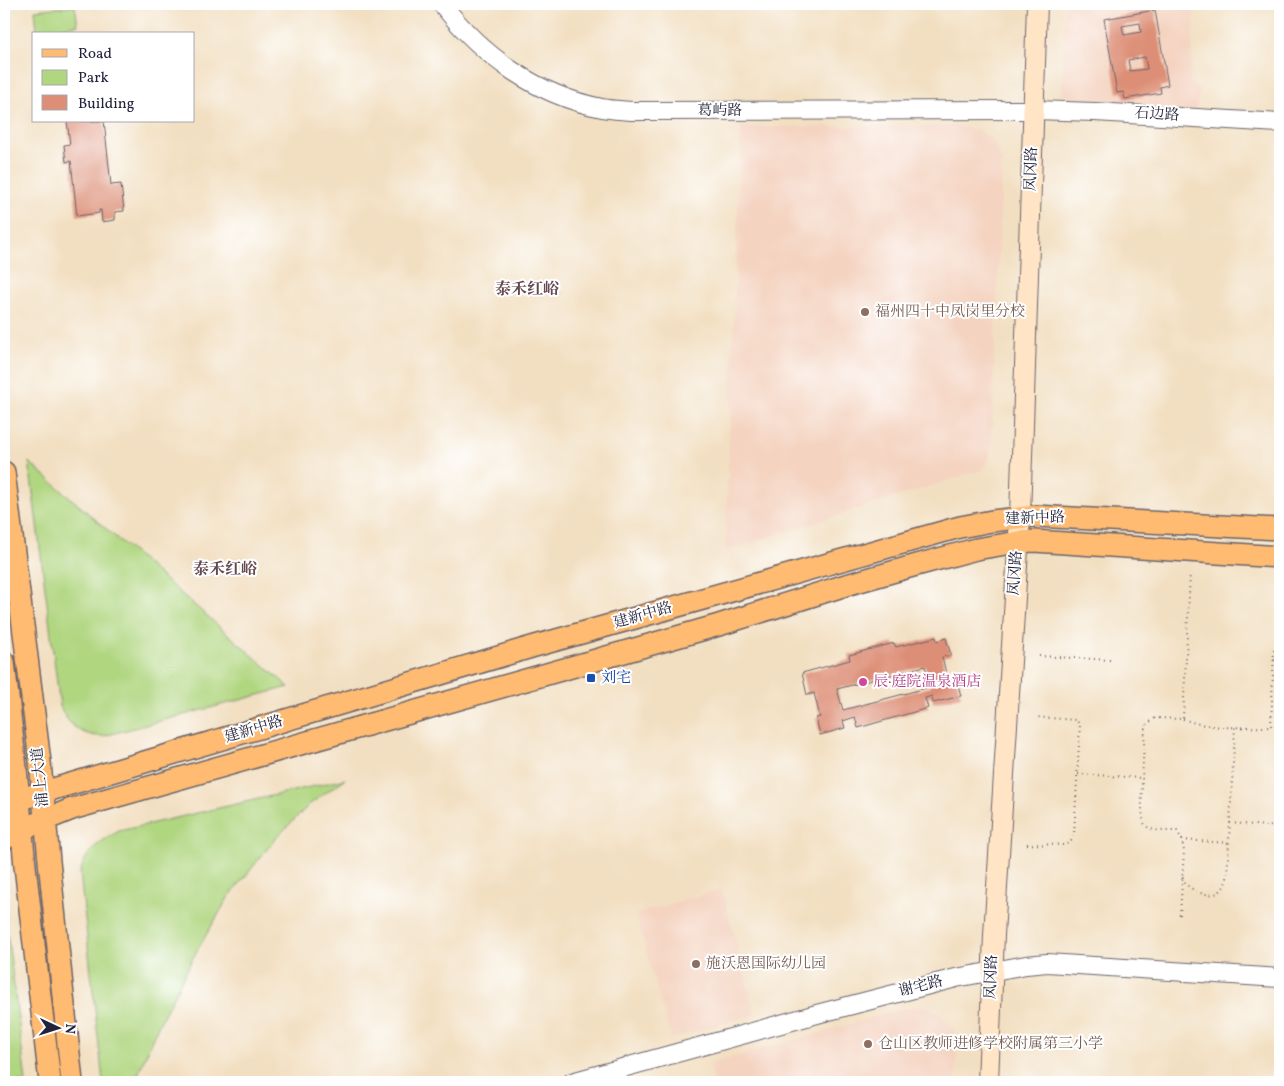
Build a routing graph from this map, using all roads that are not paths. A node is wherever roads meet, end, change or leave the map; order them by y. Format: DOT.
graph roads {
  1 [pos="442,4"];
  2 [pos="1037,4"];
  3 [pos="1034,110"];
  4 [pos="1280,123"];
  5 [pos="4,472"];
  6 [pos="1020,518"];
  7 [pos="1280,529"];
  8 [pos="1018,542"];
  9 [pos="1280,557"];
  10 [pos="4,662"];
  11 [pos="43,792"];
  12 [pos="11,804"];
  13 [pos="46,819"];
  14 [pos="13,834"];
  15 [pos="992,971"];
  16 [pos="1280,978"];
  17 [pos="50,1082"];
  18 [pos="72,1082"];
  19 [pos="572,1082"];
  20 [pos="988,1082"];
  1 -- 3 [label="street, 葛屿路"];
  2 -- 3 [label="main road, 凤冈路"];
  3 -- 4 [label="street, 石边路"];
  3 -- 6 [label="main road, 凤冈路"];
  5 -- 11 [label="main road, 浦上大道"];
  6 -- 7 [label="main road, 建新中路"];
  6 -- 8 [label="main road, 凤冈路"];
  6 -- 11 [label="main road, 建新中路"];
  8 -- 9 [label="main road, 建新中路"];
  8 -- 13 [label="main road, 建新中路"];
  8 -- 15 [label="main road, 凤冈路"];
  10 -- 12 [label="main road, 浦上大道"];
  11 -- 12 [label="main road, 建新中路"];
  11 -- 13 [label="main road, 浦上大道"];
  12 -- 14 [label="main road, 浦上大道"];
  13 -- 14 [label="main road, 建新中路"];
  13 -- 18 [label="main road, 浦上大道"];
  14 -- 17 [label="main road, 浦上大道"];
  15 -- 16 [label="street, 谢宅路"];
  15 -- 19 [label="street, 谢宅路"];
  15 -- 20 [label="main road, 凤冈路"];
}
